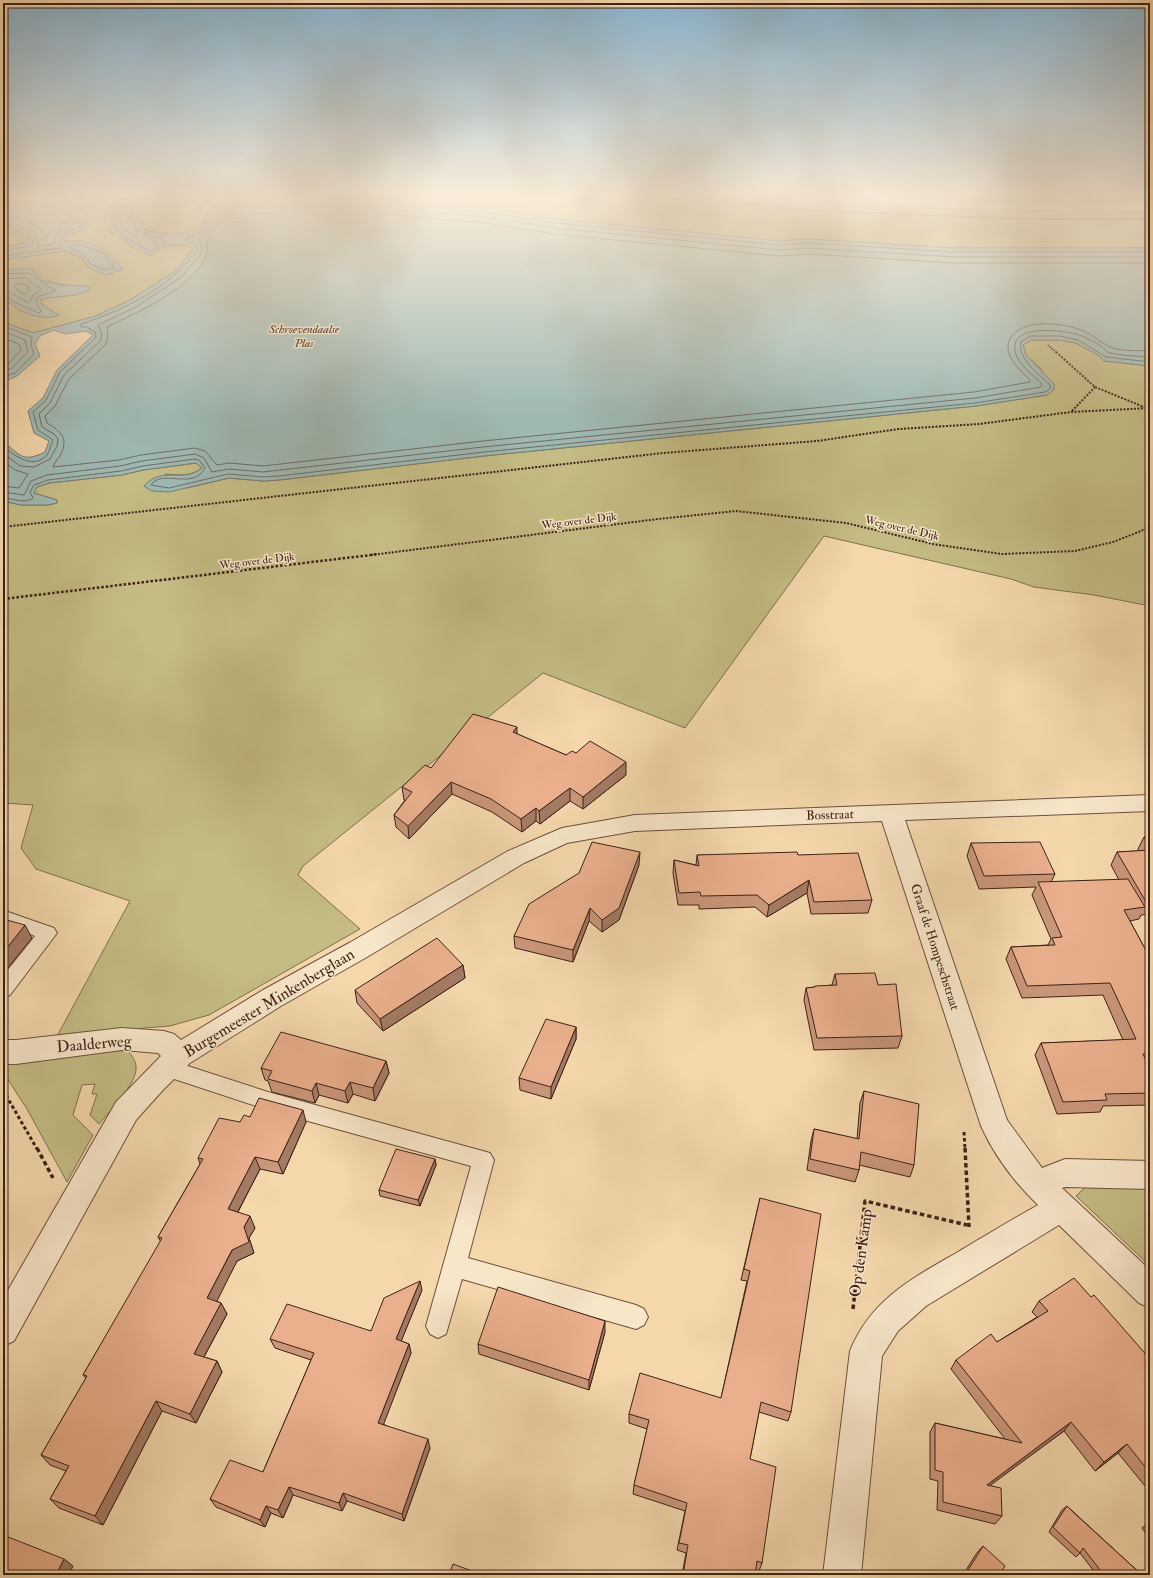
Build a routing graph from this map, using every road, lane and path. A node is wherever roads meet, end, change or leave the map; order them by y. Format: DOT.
graph roads {
  1 [pos="1048,345"];
  2 [pos="1096,387"];
  3 [pos="1146,408"];
  4 [pos="1150,408"];
  5 [pos="1071,412"];
  6 [pos="1150,525"];
  7 [pos="3,527"];
  8 [pos="3,598"];
  9 [pos="1150,803"];
  10 [pos="891,813"];
  11 [pos="516,857"];
  12 [pos="8,919"];
  13 [pos="3,990"];
  14 [pos="3,1052"];
  15 [pos="173,1062"];
  16 [pos="3,1090"];
  17 [pos="963,1125"];
  18 [pos="1150,1175"];
  19 [pos="1037,1184"];
  20 [pos="76,1199"];
  21 [pos="1061,1208"];
  22 [pos="968,1225"];
  23 [pos="988,1251"];
  24 [pos="454,1266"];
  25 [pos="1150,1292"];
  26 [pos="636,1317"];
  27 [pos="438,1326"];
  28 [pos="3,1330"];
  29 [pos="866,1351"];
  30 [pos="842,1575"];
  1 -- 2 [label="path"];
  2 -- 3 [label="path"];
  2 -- 5 [label="path"];
  3 -- 4 [label="path"];
  3 -- 5 [label="path"];
  5 -- 7 [label="path"];
  6 -- 8 [label="path, Weg over de Dijk"];
  9 -- 10 [label="street, Bosstraat"];
  10 -- 11 [label="street, Bosstraat"];
  10 -- 19 [label="street, Graaf de Hompeschstraat"];
  11 -- 15 [label="street, Burgemeester Minkenberglaan"];
  12 -- 13 [label="lane"];
  14 -- 15 [label="street, Daalderweg"];
  15 -- 20 [label="street, Burgemeester Minkenberglaan"];
  15 -- 24 [label="lane"];
  16 -- 20 [label="path"];
  17 -- 22 [label="path"];
  18 -- 19 [label="street"];
  19 -- 21 [label="street, Graaf de Hompeschstraat"];
  20 -- 28 [label="street, Burgemeester Minkenberglaan"];
  21 -- 23 [label="street"];
  21 -- 25 [label="street, Graaf de Hompeschstraat"];
  22 -- 23 [label="path"];
  22 -- 29 [label="path, Op den Kamp"];
  23 -- 29 [label="street"];
  24 -- 26 [label="lane"];
  24 -- 27 [label="lane"];
  29 -- 30 [label="street"];
}
